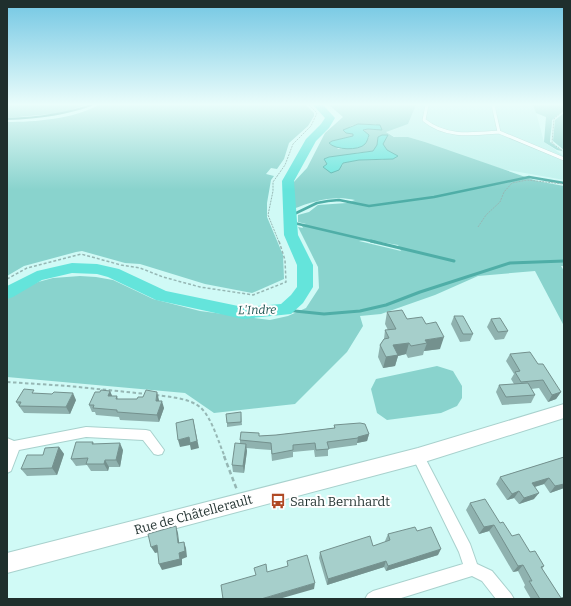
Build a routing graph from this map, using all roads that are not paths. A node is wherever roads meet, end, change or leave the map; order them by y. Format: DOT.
graph roads {
  1 [pos="455,133"];
  2 [pos="488,133"];
  3 [pos="502,133"];
  4 [pos="564,159"];
  5 [pos="564,411"];
  6 [pos="11,445"];
  7 [pos="158,450"];
  8 [pos="418,456"];
  9 [pos="7,466"];
  10 [pos="7,562"];
  11 [pos="472,569"];
  12 [pos="373,599"];
  13 [pos="506,599"];
  1 -- 2 [label="lane"];
  3 -- 4 [label="lane"];
  5 -- 8 [label="main road, Rue de Châtellerault"];
  6 -- 7 [label="street"];
  6 -- 9 [label="street"];
  8 -- 10 [label="main road, Rue de Châtellerault"];
  8 -- 11 [label="street"];
  11 -- 12 [label="street"];
  11 -- 13 [label="street"];
}
